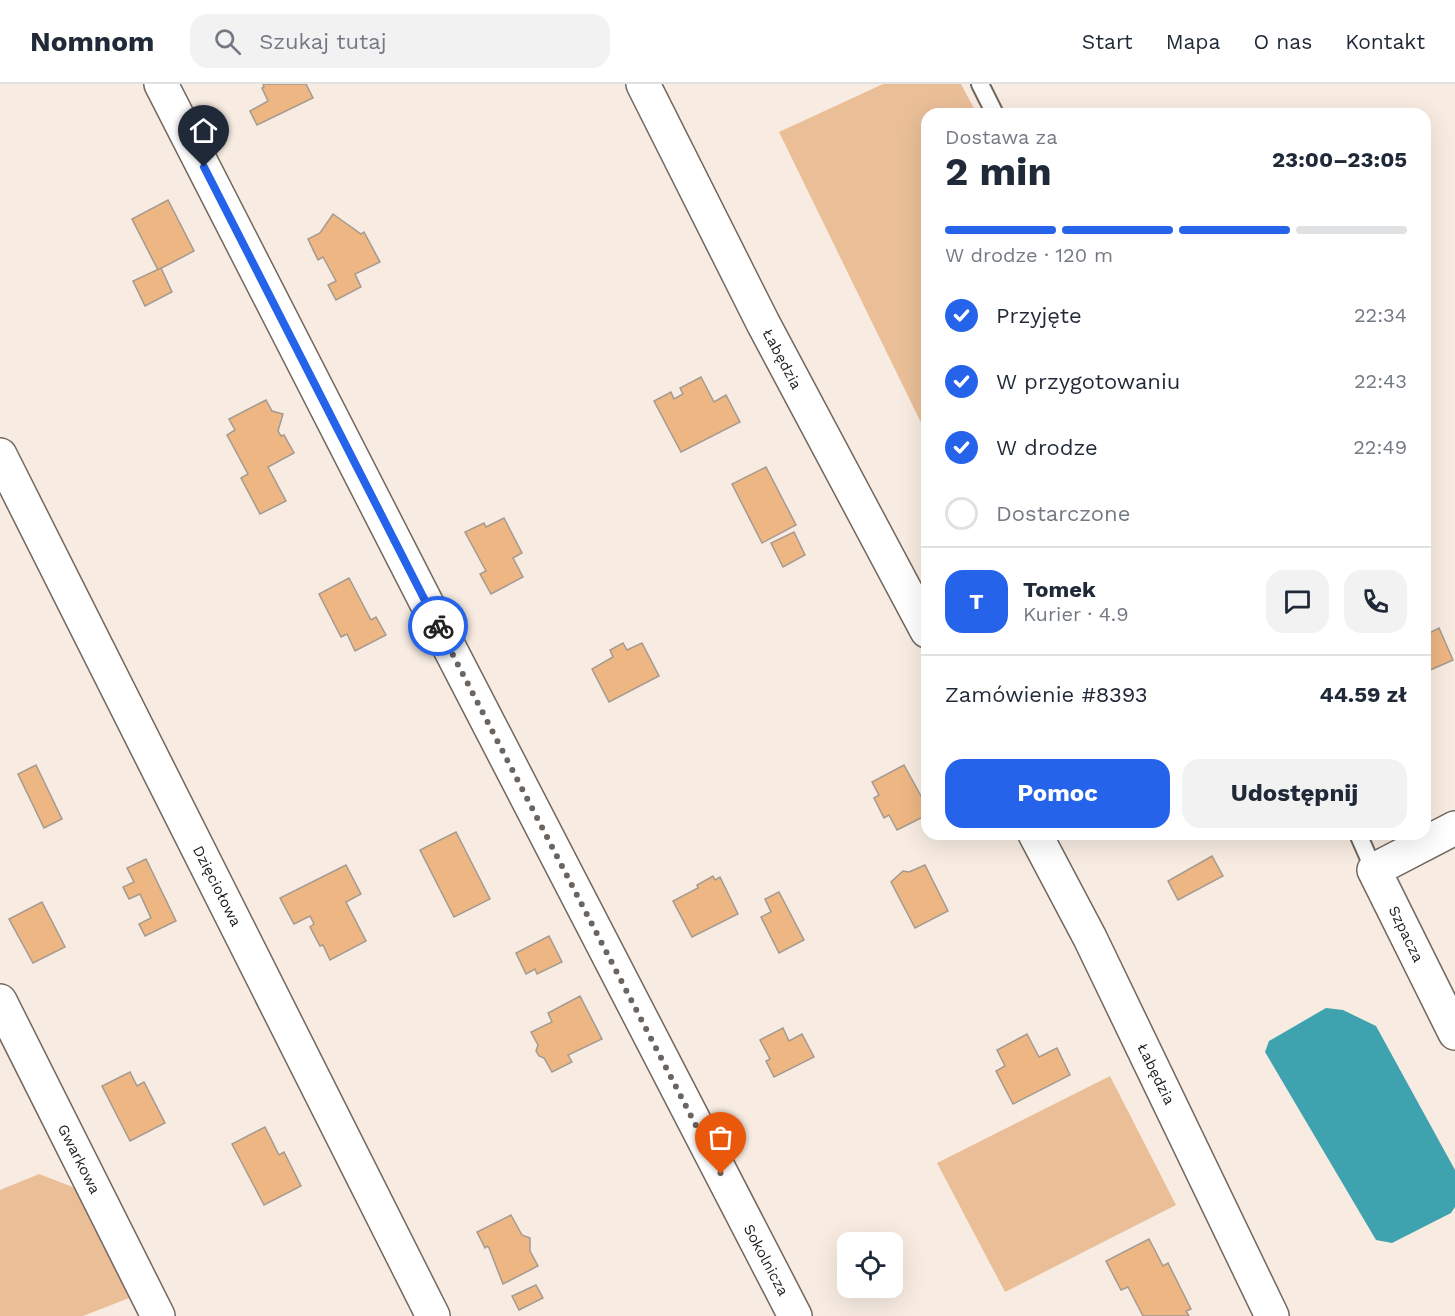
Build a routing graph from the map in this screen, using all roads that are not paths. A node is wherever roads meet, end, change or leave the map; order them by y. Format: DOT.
graph roads {
  1 [pos="161,84"];
  2 [pos="643,84"];
  3 [pos="980,84"];
  4 [pos="992,108"];
  5 [pos="0,455"];
  6 [pos="921,620"];
  7 [pos="1455,828"];
  8 [pos="1038,840"];
  9 [pos="1361,840"];
  10 [pos="1374,870"];
  11 [pos="0,1001"];
  12 [pos="1455,1033"];
  13 [pos="158,1316"];
  14 [pos="433,1316"];
  15 [pos="795,1316"];
  16 [pos="1272,1316"];
  1 -- 15 [label="street, Sokolnicza"];
  2 -- 6 [label="street, Łabędzia"];
  3 -- 4 [label="lane"];
  5 -- 14 [label="street, Dzięciołowa"];
  7 -- 10 [label="street"];
  8 -- 16 [label="street, Łabędzia"];
  9 -- 10 [label="lane, Szpacza"];
  10 -- 12 [label="street, Szpacza"];
  11 -- 13 [label="street, Gwarkowa"];
}
